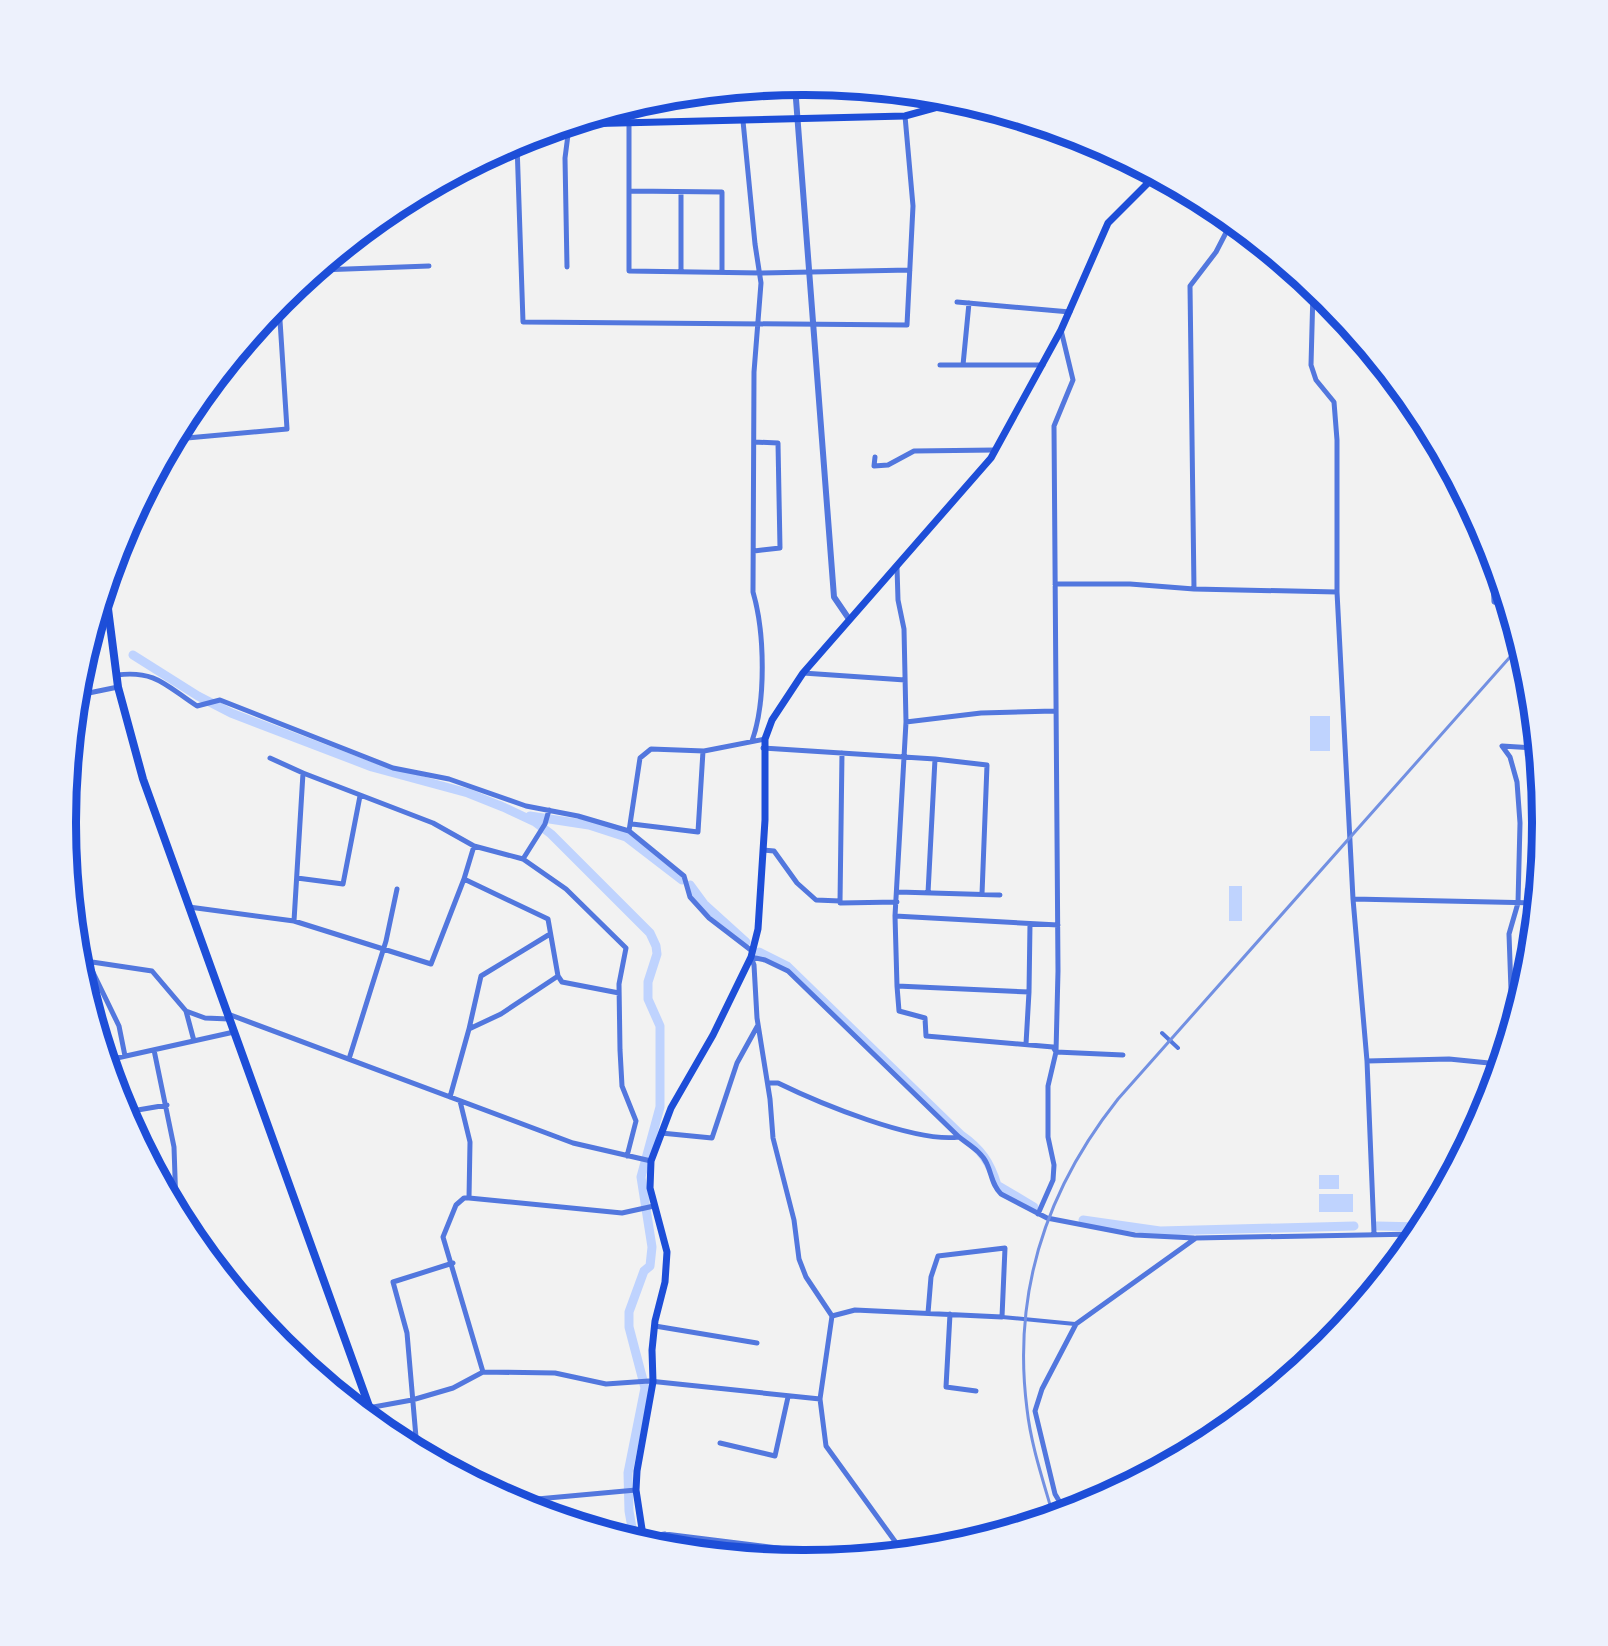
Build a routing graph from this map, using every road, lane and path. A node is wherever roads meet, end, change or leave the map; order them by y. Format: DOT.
graph roads {
  1 [pos="796,95"];
  2 [pos="936,107"];
  3 [pos="904,116"];
  4 [pos="797,118"];
  5 [pos="743,121"];
  6 [pos="603,124"];
  7 [pos="628,124"];
  8 [pos="568,135"];
  9 [pos="517,155"];
  10 [pos="1148,183"];
  11 [pos="630,191"];
  12 [pos="681,193"];
  13 [pos="1227,231"];
  14 [pos="429,266"];
  15 [pos="567,267"];
  16 [pos="332,270"];
  17 [pos="910,270"];
  18 [pos="681,272"];
  19 [pos="722,272"];
  20 [pos="809,272"];
  21 [pos="760,273"];
  22 [pos="957,302"];
  23 [pos="969,303"];
  24 [pos="1313,304"];
  25 [pos="1070,312"];
  26 [pos="280,319"];
  27 [pos="812,324"];
  28 [pos="758,326"];
  29 [pos="1061,330"];
  30 [pos="1042,364"];
  31 [pos="940,365"];
  32 [pos="963,365"];
  33 [pos="187,438"];
  34 [pos="754,442"];
  35 [pos="995,450"];
  36 [pos="874,457"];
  37 [pos="753,551"];
  38 [pos="897,567"];
  39 [pos="1055,584"];
  40 [pos="1194,589"];
  41 [pos="1337,592"];
  42 [pos="108,611"];
  43 [pos="849,620"];
  44 [pos="803,674"];
  45 [pos="117,675"];
  46 [pos="905,680"];
  47 [pos="118,687"];
  48 [pos="88,693"];
  49 [pos="1054,711"];
  50 [pos="906,722"];
  51 [pos="765,739"];
  52 [pos="752,741"];
  53 [pos="763,748"];
  54 [pos="1527,748"];
  55 [pos="703,751"];
  56 [pos="842,753"];
  57 [pos="904,757"];
  58 [pos="270,758"];
  59 [pos="935,759"];
  60 [pos="303,773"];
  61 [pos="360,796"];
  62 [pos="549,810"];
  63 [pos="632,824"];
  64 [pos="629,831"];
  65 [pos="474,846"];
  66 [pos="763,850"];
  67 [pos="523,859"];
  68 [pos="297,878"];
  69 [pos="464,879"];
  70 [pos="397,889"];
  71 [pos="897,892"];
  72 [pos="928,893"];
  73 [pos="982,894"];
  74 [pos="1000,895"];
  75 [pos="1353,899"];
  76 [pos="840,901"];
  77 [pos="897,902"];
  78 [pos="1518,903"];
  79 [pos="1527,903"];
  80 [pos="189,908"];
  81 [pos="895,916"];
  82 [pos="294,921"];
  83 [pos="1030,924"];
  84 [pos="1058,925"];
  85 [pos="550,934"];
  86 [pos="384,947"];
  87 [pos="751,954"];
  88 [pos="89,960"];
  89 [pos="91,969"];
  90 [pos="558,976"];
  91 [pos="897,986"];
  92 [pos="1029,992"];
  93 [pos="619,993"];
  94 [pos="1511,994"];
  95 [pos="186,1011"];
  96 [pos="228,1017"];
  97 [pos="758,1025"];
  98 [pos="469,1029"];
  99 [pos="234,1032"];
  100 [pos="1162,1033"];
  101 [pos="194,1041"];
  102 [pos="1026,1044"];
  103 [pos="1178,1048"];
  104 [pos="154,1050"];
  105 [pos="1056,1052"];
  106 [pos="1123,1055"];
  107 [pos="125,1056"];
  108 [pos="115,1058"];
  109 [pos="349,1059"];
  110 [pos="1367,1061"];
  111 [pos="1491,1063"];
  112 [pos="768,1083"];
  113 [pos="450,1097"];
  114 [pos="460,1101"];
  115 [pos="167,1105"];
  116 [pos="136,1110"];
  117 [pos="661,1133"];
  118 [pos="959,1137"];
  119 [pos="627,1156"];
  120 [pos="650,1161"];
  121 [pos="175,1189"];
  122 [pos="470,1198"];
  123 [pos="652,1207"];
  124 [pos="1038,1214"];
  125 [pos="1374,1233"];
  126 [pos="1404,1234"];
  127 [pos="1196,1238"];
  128 [pos="453,1263"];
  129 [pos="928,1313"];
  130 [pos="950,1314"];
  131 [pos="832,1316"];
  132 [pos="1002,1317"];
  133 [pos="1076,1324"];
  134 [pos="655,1326"];
  135 [pos="757,1343"];
  136 [pos="483,1372"];
  137 [pos="651,1381"];
  138 [pos="976,1391"];
  139 [pos="788,1397"];
  140 [pos="819,1399"];
  141 [pos="412,1400"];
  142 [pos="367,1404"];
  143 [pos="371,1407"];
  144 [pos="416,1438"];
  145 [pos="720,1443"];
  146 [pos="634,1491"];
  147 [pos="537,1499"];
  148 [pos="1061,1503"];
  149 [pos="642,1532"];
  150 [pos="664,1534"];
  151 [pos="658,1536"];
  152 [pos="664,1537"];
  153 [pos="897,1544"];
  154 [pos="790,1550"];
  1 -- 4 [label="street"];
  2 -- 3 [label="main road"];
  3 -- 4 [label="main road"];
  3 -- 17 [label="street"];
  4 -- 5 [label="main road"];
  4 -- 20 [label="street"];
  5 -- 7 [label="main road"];
  5 -- 21 [label="street"];
  6 -- 7 [label="main road"];
  7 -- 11 [label="street"];
  8 -- 15 [label="street"];
  9 -- 28 [label="street"];
  10 -- 25 [label="main road"];
  11 -- 12 [label="street"];
  11 -- 18 [label="street"];
  12 -- 18 [label="street"];
  12 -- 19 [label="street"];
  13 -- 40 [label="street"];
  14 -- 16 [label="street"];
  17 -- 20 [label="street"];
  17 -- 27 [label="street"];
  18 -- 19 [label="street"];
  19 -- 21 [label="street"];
  20 -- 21 [label="street"];
  20 -- 27 [label="street"];
  21 -- 28 [label="street"];
  22 -- 23 [label="street"];
  23 -- 25 [label="street"];
  23 -- 32 [label="street"];
  24 -- 41 [label="street"];
  25 -- 29 [label="main road"];
  26 -- 33 [label="street"];
  27 -- 28 [label="street"];
  27 -- 43 [label="street"];
  28 -- 34 [label="street"];
  29 -- 30 [label="main road"];
  29 -- 39 [label="street"];
  30 -- 32 [label="street"];
  30 -- 35 [label="main road"];
  31 -- 32 [label="street"];
  34 -- 37 [label="street"];
  34 -- 37 [label="street"];
  35 -- 36 [label="street"];
  35 -- 38 [label="main road"];
  37 -- 52 [label="street"];
  38 -- 43 [label="main road"];
  38 -- 46 [label="street"];
  39 -- 40 [label="street"];
  39 -- 49 [label="street"];
  40 -- 41 [label="street"];
  41 -- 75 [label="street"];
  42 -- 45 [label="highway"];
  43 -- 44 [label="main road"];
  44 -- 46 [label="street"];
  44 -- 51 [label="main road"];
  45 -- 47 [label="highway"];
  45 -- 62 [label="street"];
  46 -- 50 [label="street"];
  47 -- 48 [label="street"];
  47 -- 80 [label="highway"];
  49 -- 50 [label="street"];
  49 -- 84 [label="street"];
  50 -- 57 [label="street"];
  51 -- 52 [label="street"];
  51 -- 53 [label="main road"];
  52 -- 55 [label="street"];
  53 -- 56 [label="street"];
  53 -- 66 [label="main road"];
  54 -- 78 [label="street"];
  55 -- 63 [label="street"];
  55 -- 63 [label="street"];
  56 -- 57 [label="street"];
  56 -- 76 [label="street"];
  57 -- 59 [label="street"];
  57 -- 71 [label="street"];
  58 -- 60 [label="street"];
  59 -- 72 [label="street"];
  59 -- 73 [label="street"];
  60 -- 61 [label="street"];
  60 -- 68 [label="street"];
  61 -- 65 [label="street"];
  61 -- 68 [label="street"];
  62 -- 64 [label="street"];
  62 -- 67 [label="street"];
  63 -- 64 [label="street"];
  64 -- 87 [label="street"];
  65 -- 67 [label="street"];
  65 -- 69 [label="street"];
  66 -- 76 [label="street"];
  66 -- 87 [label="main road"];
  67 -- 93 [label="street"];
  68 -- 82 [label="street"];
  69 -- 85 [label="street"];
  69 -- 86 [label="street"];
  70 -- 86 [label="street"];
  71 -- 72 [label="street"];
  71 -- 77 [label="street"];
  72 -- 73 [label="street"];
  73 -- 74 [label="street"];
  75 -- 78 [label="street"];
  75 -- 110 [label="street"];
  76 -- 77 [label="street"];
  77 -- 81 [label="street"];
  78 -- 79 [label="street"];
  78 -- 94 [label="street"];
  80 -- 82 [label="street"];
  80 -- 96 [label="highway"];
  81 -- 83 [label="street"];
  81 -- 91 [label="street"];
  82 -- 86 [label="street"];
  83 -- 84 [label="street"];
  83 -- 92 [label="street"];
  84 -- 105 [label="street"];
  85 -- 90 [label="street"];
  85 -- 98 [label="street"];
  86 -- 109 [label="street"];
  87 -- 97 [label="street"];
  87 -- 117 [label="main road"];
  87 -- 118 [label="street"];
  88 -- 95 [label="street"];
  89 -- 107 [label="street"];
  90 -- 93 [label="street"];
  90 -- 98 [label="street"];
  91 -- 92 [label="street"];
  91 -- 102 [label="street"];
  92 -- 102 [label="street"];
  93 -- 119 [label="street"];
  95 -- 96 [label="street"];
  95 -- 101 [label="street"];
  96 -- 99 [label="highway"];
  96 -- 109 [label="street"];
  97 -- 112 [label="street"];
  97 -- 117 [label="street"];
  98 -- 113 [label="street"];
  99 -- 101 [label="street"];
  99 -- 142 [label="highway"];
  100 -- 103 [label="street"];
  101 -- 104 [label="street"];
  102 -- 105 [label="street"];
  104 -- 107 [label="street"];
  104 -- 115 [label="street"];
  105 -- 106 [label="street"];
  105 -- 124 [label="street"];
  107 -- 108 [label="street"];
  109 -- 113 [label="street"];
  110 -- 111 [label="street"];
  110 -- 125 [label="street"];
  112 -- 118 [label="street"];
  112 -- 131 [label="street"];
  113 -- 114 [label="street"];
  114 -- 119 [label="street"];
  114 -- 122 [label="street"];
  115 -- 116 [label="street"];
  115 -- 121 [label="street"];
  117 -- 120 [label="main road"];
  118 -- 124 [label="street"];
  119 -- 120 [label="street"];
  120 -- 123 [label="main road"];
  122 -- 123 [label="street"];
  122 -- 128 [label="street"];
  123 -- 134 [label="main road"];
  124 -- 127 [label="street"];
  125 -- 126 [label="street"];
  125 -- 127 [label="street"];
  127 -- 133 [label="street"];
  128 -- 136 [label="street"];
  128 -- 141 [label="street"];
  129 -- 130 [label="street"];
  129 -- 131 [label="street"];
  129 -- 132 [label="street"];
  130 -- 132 [label="street"];
  130 -- 138 [label="street"];
  131 -- 140 [label="street"];
  132 -- 133 [label="street"];
  133 -- 148 [label="street"];
  134 -- 135 [label="street"];
  134 -- 137 [label="main road"];
  136 -- 137 [label="street"];
  136 -- 141 [label="street"];
  137 -- 139 [label="street"];
  137 -- 146 [label="main road"];
  139 -- 140 [label="street"];
  139 -- 145 [label="street"];
  140 -- 153 [label="street"];
  141 -- 143 [label="street"];
  141 -- 144 [label="street"];
  146 -- 147 [label="street"];
  146 -- 149 [label="main road"];
  150 -- 151 [label="street"];
  150 -- 152 [label="street"];
  150 -- 154 [label="street"];
}
